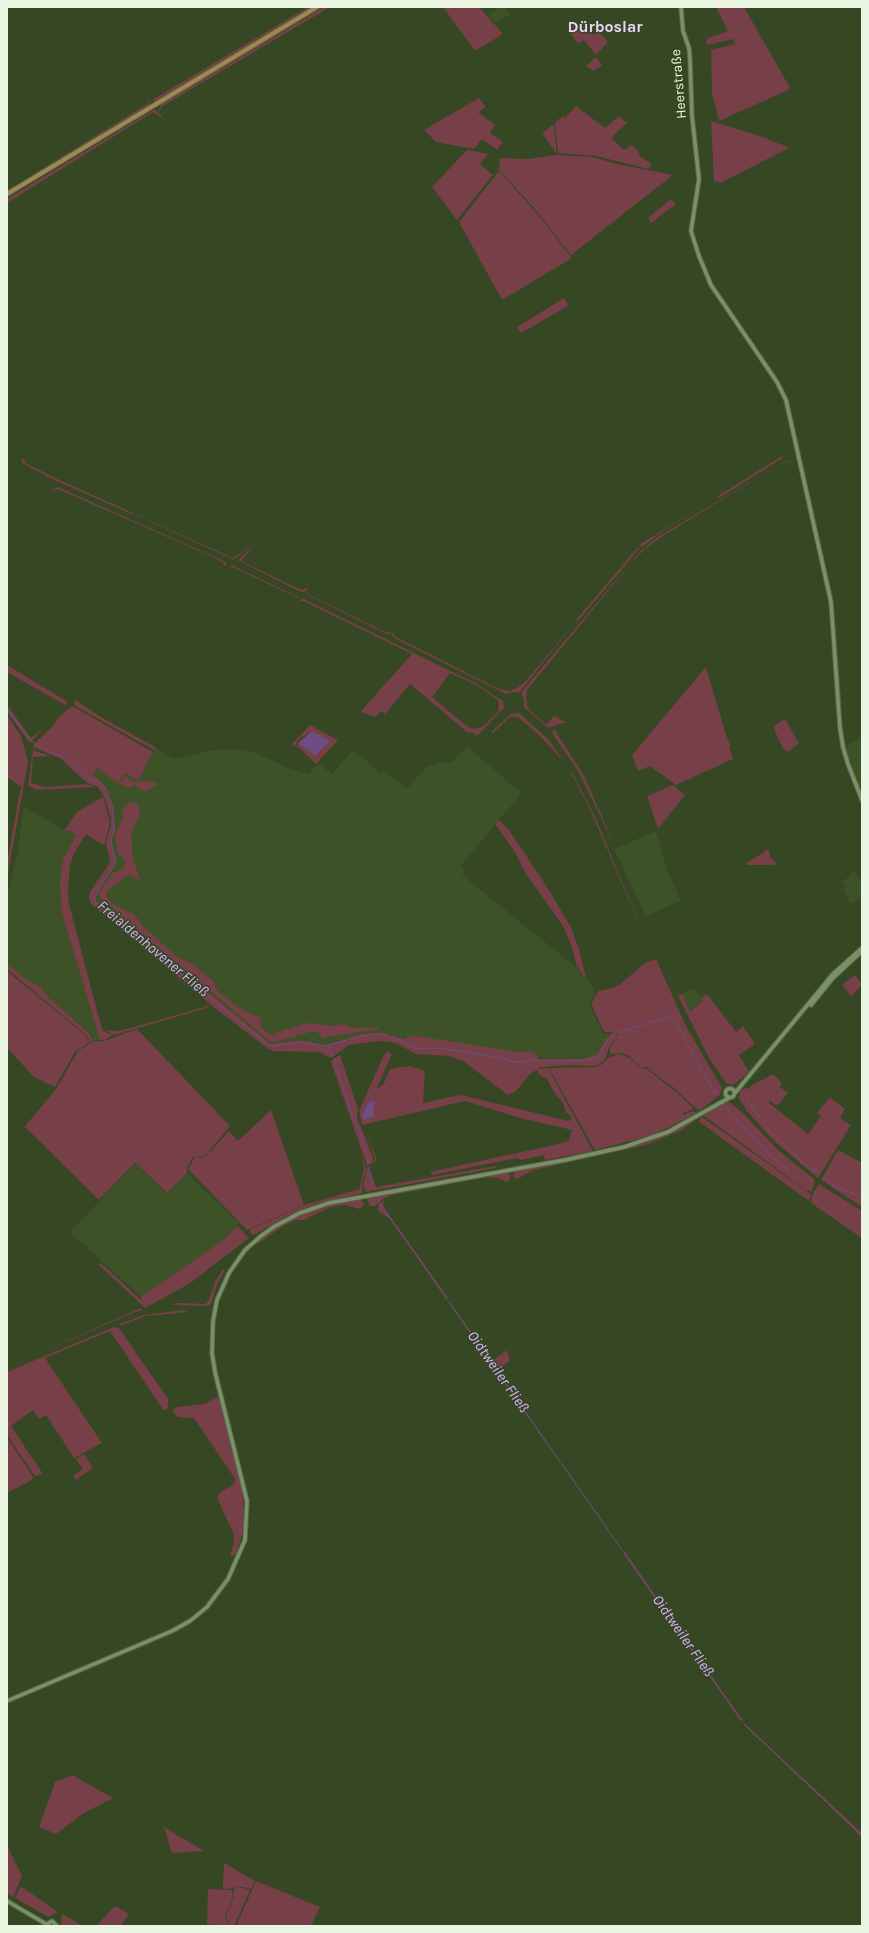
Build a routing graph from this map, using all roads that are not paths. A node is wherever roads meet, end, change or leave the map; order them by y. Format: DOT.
graph roads {
  1 [pos="317,7"];
  2 [pos="681,7"];
  3 [pos="7,194"];
  4 [pos="862,800"];
  5 [pos="862,948"];
  6 [pos="862,951"];
  7 [pos="793,1025"];
  8 [pos="746,1078"];
  9 [pos="732,1089"];
  10 [pos="725,1093"];
  11 [pos="735,1093"];
  12 [pos="729,1098"];
  13 [pos="717,1104"];
  14 [pos="7,1701"];
  15 [pos="7,1901"];
  16 [pos="46,1925"];
  17 [pos="57,1926"];
  1 -- 3 [label="main road"];
  2 -- 4 [label="main road, Heerstraße"];
  5 -- 7 [label="main road"];
  6 -- 7 [label="main road"];
  7 -- 8 [label="main road"];
  8 -- 9 [label="main road"];
  8 -- 11 [label="main road"];
  9 -- 10 [label="main road"];
  9 -- 11 [label="main road"];
  10 -- 12 [label="main road"];
  10 -- 13 [label="main road"];
  11 -- 12 [label="main road"];
  12 -- 13 [label="main road"];
  13 -- 14 [label="main road"];
  15 -- 16 [label="main road"];
  16 -- 17 [label="main road"];
}
